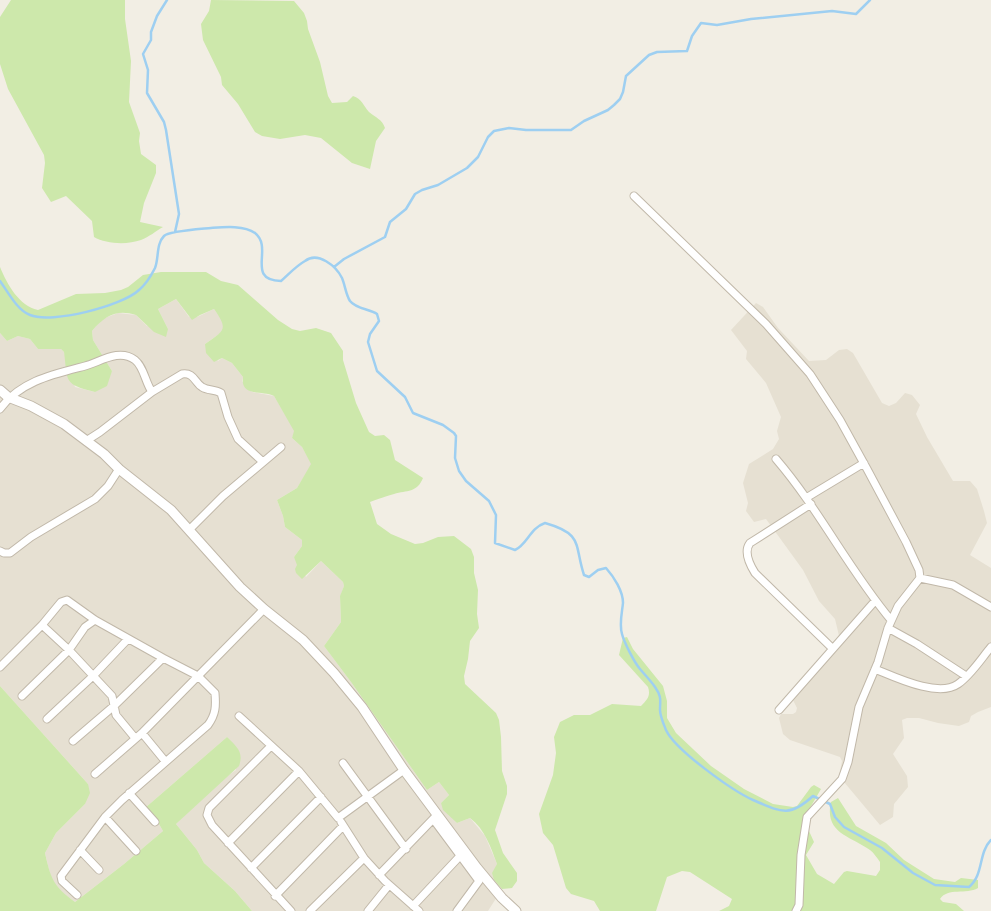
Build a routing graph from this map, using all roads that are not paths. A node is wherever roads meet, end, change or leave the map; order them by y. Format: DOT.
graph roads {
  1 [pos="634,196"];
  2 [pos="0,390"];
  3 [pos="152,392"];
  4 [pos="8,397"];
  5 [pos="0,409"];
  6 [pos="86,441"];
  7 [pos="281,448"];
  8 [pos="776,459"];
  9 [pos="263,462"];
  10 [pos="864,463"];
  11 [pos="119,469"];
  12 [pos="808,501"];
  13 [pos="189,530"];
  14 [pos="0,551"];
  15 [pos="920,578"];
  16 [pos="875,601"];
  17 [pos="991,607"];
  18 [pos="264,609"];
  19 [pos="95,620"];
  20 [pos="891,620"];
  21 [pos="42,625"];
  22 [pos="888,628"];
  23 [pos="128,638"];
  24 [pos="991,647"];
  25 [pos="832,648"];
  26 [pos="69,650"];
  27 [pos="163,658"];
  28 [pos="0,667"];
  29 [pos="875,669"];
  30 [pos="93,676"];
  31 [pos="198,676"];
  32 [pos="966,676"];
  33 [pos="22,696"];
  34 [pos="114,706"];
  35 [pos="779,710"];
  36 [pos="239,716"];
  37 [pos="46,720"];
  38 [pos="142,733"];
  39 [pos="135,738"];
  40 [pos="73,741"];
  41 [pos="271,746"];
  42 [pos="165,761"];
  43 [pos="343,763"];
  44 [pos="404,770"];
  45 [pos="299,771"];
  46 [pos="95,774"];
  47 [pos="129,793"];
  48 [pos="368,796"];
  49 [pos="321,797"];
  50 [pos="104,817"];
  51 [pos="435,817"];
  52 [pos="338,818"];
  53 [pos="155,822"];
  54 [pos="343,826"];
  55 [pos="228,843"];
  56 [pos="406,849"];
  57 [pos="80,850"];
  58 [pos="136,851"];
  59 [pos="460,856"];
  60 [pos="364,858"];
  61 [pos="251,868"];
  62 [pos="98,870"];
  63 [pos="379,875"];
  64 [pos="389,885"];
  65 [pos="77,895"];
  66 [pos="275,896"];
  67 [pos="413,906"];
  68 [pos="291,911"];
  69 [pos="310,911"];
  70 [pos="368,911"];
  71 [pos="419,911"];
  72 [pos="457,911"];
  73 [pos="516,911"];
  74 [pos="796,911"];
  1 -- 10 [label="street"];
  2 -- 4 [label="street"];
  3 -- 4 [label="street"];
  3 -- 6 [label="street"];
  3 -- 9 [label="street"];
  4 -- 5 [label="street"];
  4 -- 6 [label="street"];
  6 -- 11 [label="street"];
  7 -- 9 [label="street"];
  8 -- 12 [label="street"];
  9 -- 13 [label="street"];
  10 -- 12 [label="street"];
  10 -- 15 [label="street"];
  11 -- 13 [label="street"];
  11 -- 14 [label="street"];
  12 -- 16 [label="street"];
  12 -- 25 [label="street"];
  13 -- 18 [label="street"];
  15 -- 17 [label="street"];
  15 -- 20 [label="street"];
  16 -- 20 [label="street"];
  16 -- 25 [label="street"];
  18 -- 31 [label="street"];
  18 -- 44 [label="street"];
  19 -- 21 [label="street"];
  19 -- 23 [label="street"];
  19 -- 26 [label="street"];
  20 -- 22 [label="street"];
  21 -- 26 [label="street"];
  21 -- 28 [label="street"];
  22 -- 29 [label="street"];
  22 -- 32 [label="street"];
  23 -- 27 [label="street"];
  23 -- 30 [label="street"];
  24 -- 32 [label="street"];
  25 -- 35 [label="street"];
  26 -- 30 [label="street"];
  26 -- 33 [label="street"];
  27 -- 31 [label="street"];
  27 -- 34 [label="street"];
  29 -- 32 [label="street"];
  29 -- 74 [label="street"];
  30 -- 34 [label="street"];
  30 -- 37 [label="street"];
  31 -- 38 [label="street"];
  31 -- 42 [label="street"];
  34 -- 39 [label="street"];
  34 -- 40 [label="street"];
  36 -- 41 [label="street"];
  38 -- 39 [label="street"];
  38 -- 42 [label="street"];
  39 -- 46 [label="street"];
  41 -- 45 [label="street"];
  41 -- 55 [label="street"];
  42 -- 47 [label="street"];
  43 -- 48 [label="street"];
  44 -- 48 [label="street"];
  44 -- 51 [label="street"];
  45 -- 49 [label="street"];
  45 -- 55 [label="street"];
  47 -- 50 [label="street"];
  47 -- 53 [label="street"];
  48 -- 52 [label="street"];
  48 -- 56 [label="street"];
  49 -- 52 [label="street"];
  49 -- 61 [label="street"];
  50 -- 57 [label="street"];
  50 -- 58 [label="street"];
  51 -- 56 [label="street"];
  51 -- 59 [label="street"];
  51 -- 73 [label="street"];
  52 -- 54 [label="street"];
  54 -- 60 [label="street"];
  54 -- 66 [label="street"];
  55 -- 61 [label="street"];
  56 -- 63 [label="street"];
  57 -- 62 [label="street"];
  57 -- 65 [label="street"];
  59 -- 67 [label="street"];
  59 -- 72 [label="street"];
  60 -- 63 [label="street"];
  60 -- 69 [label="street"];
  61 -- 66 [label="street"];
  63 -- 64 [label="street"];
  64 -- 67 [label="street"];
  64 -- 70 [label="street"];
  66 -- 68 [label="street"];
  67 -- 71 [label="street"];
}
